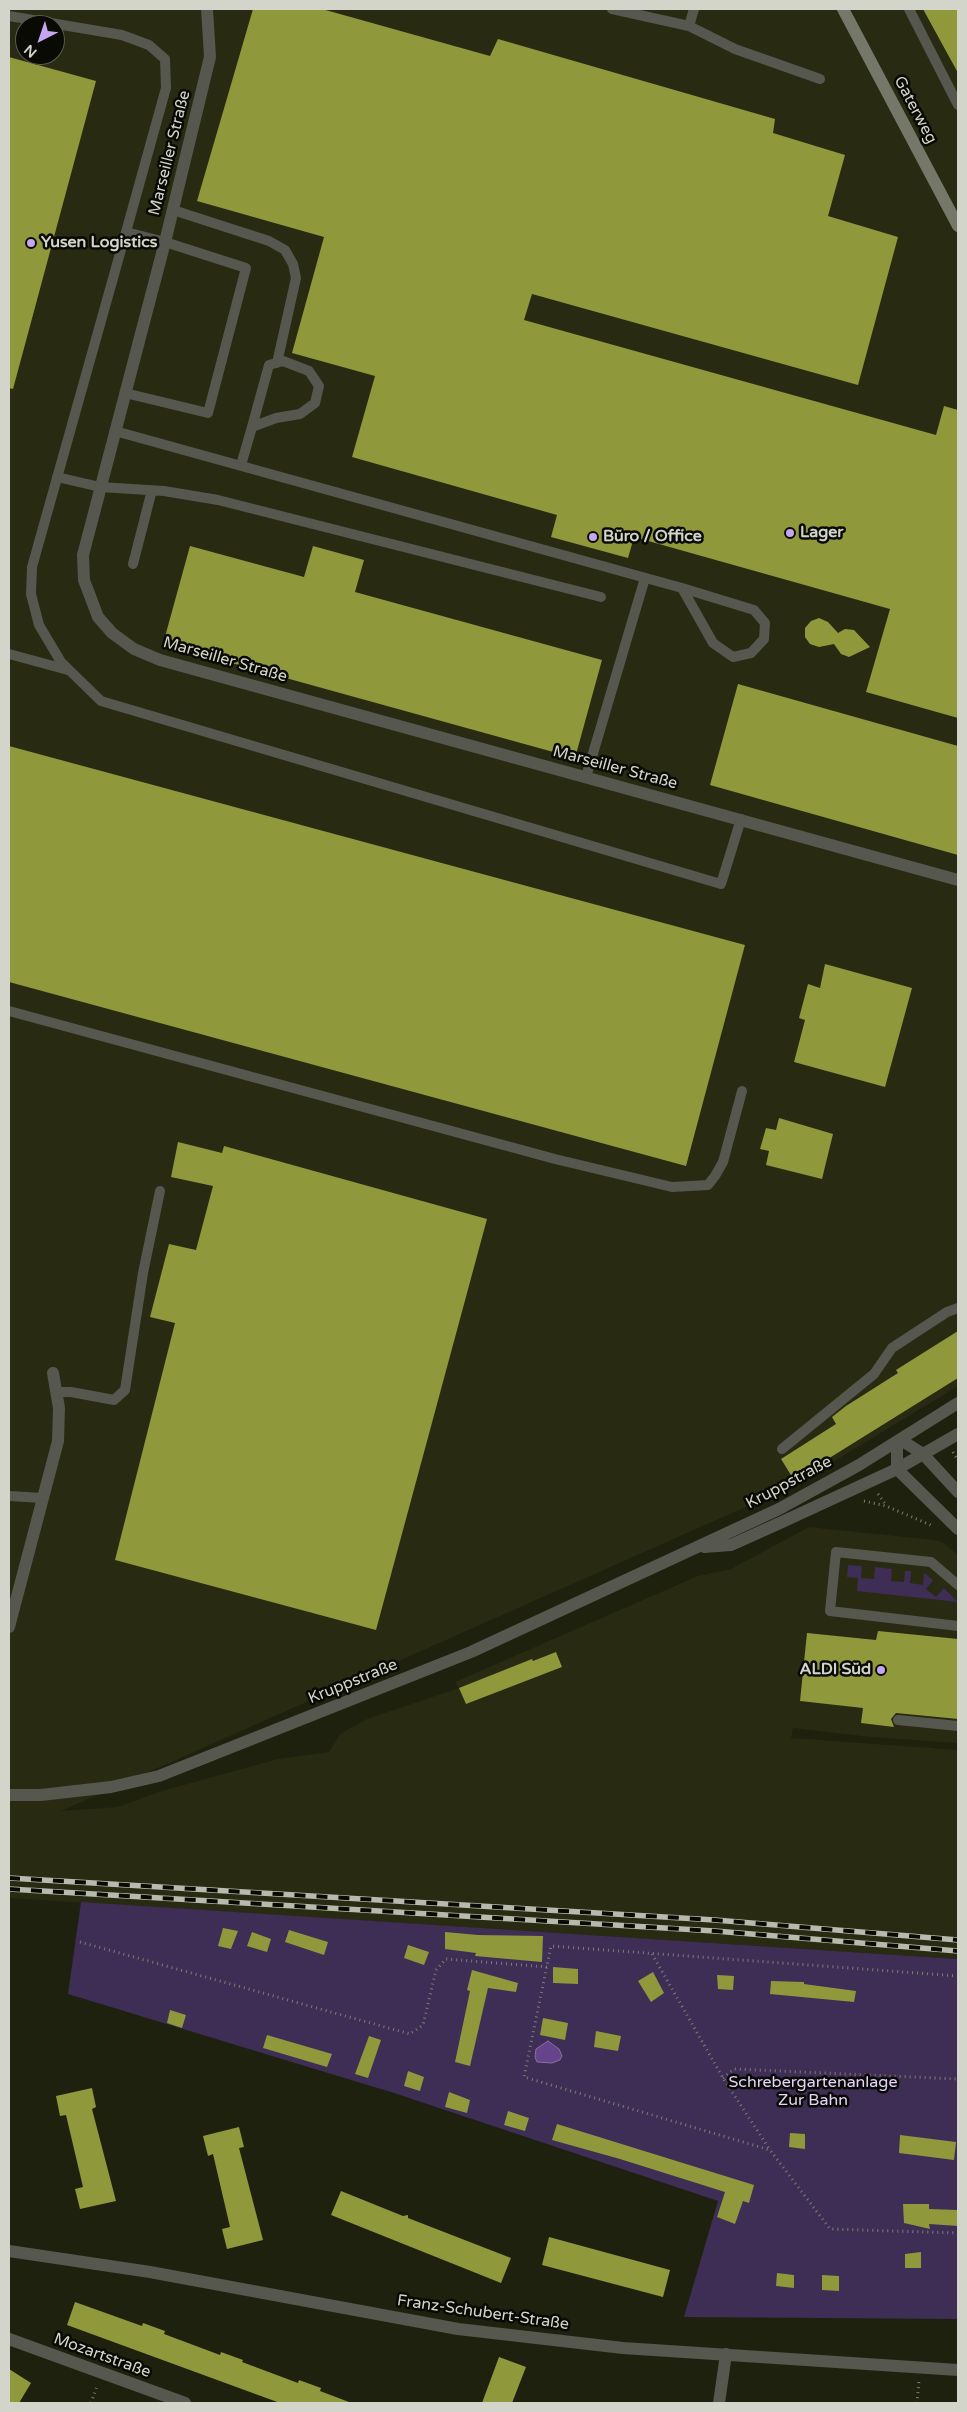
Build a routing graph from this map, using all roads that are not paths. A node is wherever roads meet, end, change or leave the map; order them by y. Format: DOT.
graph roads {
  1 [pos="207,9"];
  2 [pos="612,9"];
  3 [pos="694,9"];
  4 [pos="843,9"];
  5 [pos="908,9"];
  6 [pos="9,16"];
  7 [pos="689,26"];
  8 [pos="820,79"];
  9 [pos="958,105"];
  10 [pos="173,210"];
  11 [pos="958,226"];
  12 [pos="126,232"];
  13 [pos="165,242"];
  14 [pos="277,363"];
  15 [pos="125,392"];
  16 [pos="252,427"];
  17 [pos="115,430"];
  18 [pos="241,465"];
  19 [pos="57,477"];
  20 [pos="100,487"];
  21 [pos="152,490"];
  22 [pos="133,564"];
  23 [pos="645,578"];
  24 [pos="682,588"];
  25 [pos="601,596"];
  26 [pos="9,654"];
  27 [pos="69,670"];
  28 [pos="586,777"];
  29 [pos="741,819"];
  30 [pos="958,880"];
  31 [pos="9,1012"];
  32 [pos="742,1091"];
  33 [pos="160,1191"];
  34 [pos="958,1308"];
  35 [pos="53,1373"];
  36 [pos="56,1392"];
  37 [pos="958,1403"];
  38 [pos="958,1434"];
  39 [pos="899,1441"];
  40 [pos="782,1449"];
  41 [pos="923,1454"];
  42 [pos="897,1469"];
  43 [pos="958,1492"];
  44 [pos="9,1496"];
  45 [pos="43,1498"];
  46 [pos="958,1529"];
  47 [pos="694,1548"];
  48 [pos="958,1586"];
  49 [pos="12,1601"];
  50 [pos="958,1626"];
  51 [pos="9,1627"];
  52 [pos="898,1720"];
  53 [pos="958,1726"];
  54 [pos="9,1795"];
  55 [pos="9,2251"];
  56 [pos="9,2339"];
  57 [pos="726,2354"];
  58 [pos="958,2370"];
  59 [pos="185,2403"];
  60 [pos="719,2403"];
  1 -- 10 [label="street, Marseiller Straße"];
  2 -- 7 [label="lane"];
  3 -- 7 [label="lane"];
  4 -- 11 [label="main road, Gaterweg"];
  5 -- 9 [label="lane"];
  6 -- 12 [label="lane"];
  7 -- 8 [label="lane"];
  10 -- 13 [label="street, Marseiller Straße"];
  10 -- 14 [label="lane"];
  12 -- 13 [label="lane"];
  12 -- 19 [label="lane"];
  13 -- 15 [label="street, Marseiller Straße"];
  13 -- 15 [label="lane"];
  14 -- 16 [label="lane"];
  14 -- 16 [label="lane"];
  15 -- 17 [label="street, Marseiller Straße"];
  16 -- 18 [label="lane"];
  17 -- 18 [label="lane"];
  17 -- 20 [label="street, Marseiller Straße"];
  18 -- 23 [label="lane"];
  19 -- 20 [label="lane"];
  19 -- 27 [label="lane"];
  20 -- 21 [label="lane"];
  20 -- 28 [label="street, Marseiller Straße"];
  21 -- 22 [label="lane"];
  21 -- 25 [label="lane"];
  23 -- 24 [label="lane"];
  23 -- 28 [label="lane"];
  24 -- 24 [label="lane"];
  26 -- 27 [label="lane"];
  27 -- 29 [label="lane"];
  28 -- 29 [label="street, Marseiller Straße"];
  29 -- 30 [label="street, Marseiller Straße"];
  31 -- 32 [label="lane"];
  33 -- 36 [label="lane"];
  34 -- 40 [label="lane"];
  35 -- 36 [label="street"];
  36 -- 45 [label="street"];
  37 -- 39 [label="street, Kruppstraße"];
  38 -- 41 [label="street, Kruppstraße"];
  39 -- 41 [label="street"];
  39 -- 42 [label="street"];
  39 -- 47 [label="street, Kruppstraße"];
  41 -- 42 [label="street, Kruppstraße"];
  41 -- 43 [label="street"];
  42 -- 46 [label="street"];
  42 -- 47 [label="street, Kruppstraße"];
  44 -- 45 [label="lane"];
  45 -- 49 [label="street"];
  47 -- 54 [label="street, Kruppstraße"];
  48 -- 50 [label="lane"];
  49 -- 51 [label="street"];
  52 -- 53 [label="lane"];
  55 -- 57 [label="street, Franz-Schubert-Straße"];
  56 -- 59 [label="street, Mozartstraße"];
  57 -- 58 [label="street, Franz-Schubert-Straße"];
  57 -- 60 [label="street"];
}
